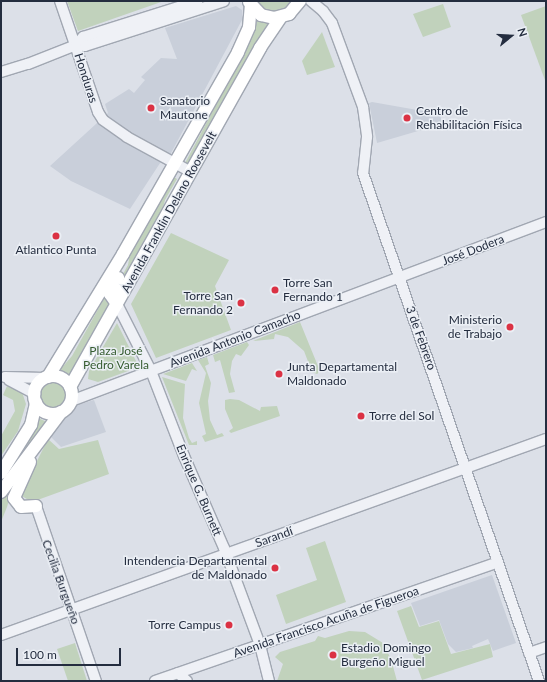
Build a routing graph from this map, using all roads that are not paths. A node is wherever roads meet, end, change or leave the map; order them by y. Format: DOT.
graph roads {
  1 [pos="60,1"];
  2 [pos="197,1"];
  3 [pos="224,1"];
  4 [pos="300,1"];
  5 [pos="311,1"];
  6 [pos="249,2"];
  7 [pos="165,16"];
  8 [pos="281,17"];
  9 [pos="76,45"];
  10 [pos="1,72"];
  11 [pos="174,166"];
  12 [pos="190,175"];
  13 [pos="546,222"];
  14 [pos="123,254"];
  15 [pos="399,277"];
  16 [pos="117,304"];
  17 [pos="151,371"];
  18 [pos="3,376"];
  19 [pos="46,378"];
  20 [pos="70,387"];
  21 [pos="36,398"];
  22 [pos="71,401"];
  23 [pos="61,412"];
  24 [pos="546,439"];
  25 [pos="37,444"];
  26 [pos="466,467"];
  27 [pos="1,473"];
  28 [pos="1,492"];
  29 [pos="36,506"];
  30 [pos="226,554"];
  31 [pos="498,562"];
  32 [pos="71,610"];
  33 [pos="1,635"];
  34 [pos="260,645"];
  35 [pos="546,647"];
  36 [pos="529,653"];
  37 [pos="178,673"];
  38 [pos="96,681"];
  39 [pos="155,681"];
  40 [pos="187,681"];
  41 [pos="269,681"];
  42 [pos="539,681"];
  1 -- 9 [label="street, Honduras"];
  2 -- 7 [label="street"];
  3 -- 7 [label="street"];
  4 -- 8 [label="main road, Avenida Franklin Delano Roosevelt"];
  5 -- 15 [label="street, 3 de Febrero"];
  6 -- 8 [label="main road"];
  6 -- 11 [label="main road, Avenida Franklin Delano Roosevelt"];
  7 -- 9 [label="street"];
  8 -- 12 [label="main road, Avenida Franklin Delano Roosevelt"];
  9 -- 10 [label="street"];
  9 -- 11 [label="street, Honduras"];
  11 -- 12 [label="street, Honduras"];
  11 -- 14 [label="main road, Avenida Franklin Delano Roosevelt"];
  12 -- 16 [label="main road, Avenida Franklin Delano Roosevelt"];
  13 -- 15 [label="street, José Dodera"];
  14 -- 16 [label="main road"];
  14 -- 19 [label="main road, Avenida Franklin Delano Roosevelt"];
  15 -- 17 [label="street, Avenida Antonio Camacho"];
  15 -- 26 [label="street, 3 de Febrero"];
  16 -- 17 [label="street, Enrique G. Burnett"];
  16 -- 20 [label="main road, Avenida Franklin Delano Roosevelt"];
  17 -- 22 [label="street, Avenida Antonio Camacho"];
  17 -- 30 [label="street, Enrique G. Burnett"];
  18 -- 19 [label="street"];
  18 -- 21 [label="street"];
  19 -- 20 [label="main road"];
  19 -- 21 [label="main road"];
  20 -- 22 [label="main road"];
  21 -- 23 [label="main road"];
  21 -- 27 [label="main road"];
  22 -- 23 [label="main road"];
  23 -- 25 [label="main road"];
  24 -- 26 [label="street, Sarandí"];
  25 -- 28 [label="main road"];
  25 -- 29 [label="main road"];
  26 -- 30 [label="street, Sarandí"];
  26 -- 31 [label="street, 3 de Febrero"];
  29 -- 32 [label="street, Cecilia Burgueño"];
  30 -- 32 [label="street, Sarandí"];
  30 -- 34 [label="street, Enrique G. Burnett"];
  31 -- 34 [label="street, Avenida Francisco Acuña de Figueroa"];
  31 -- 36 [label="street, 3 de Febrero"];
  32 -- 33 [label="street, Sarandí"];
  32 -- 38 [label="street, Cecilia Burgueño"];
  34 -- 37 [label="street, Avenida Francisco Acuña de Figueroa"];
  34 -- 41 [label="street, Enrique G. Burnett"];
  35 -- 36 [label="street"];
  36 -- 42 [label="street, 3 de Febrero"];
  37 -- 39 [label="street, Avenida Francisco Acuña de Figueroa"];
  37 -- 40 [label="street"];
}
